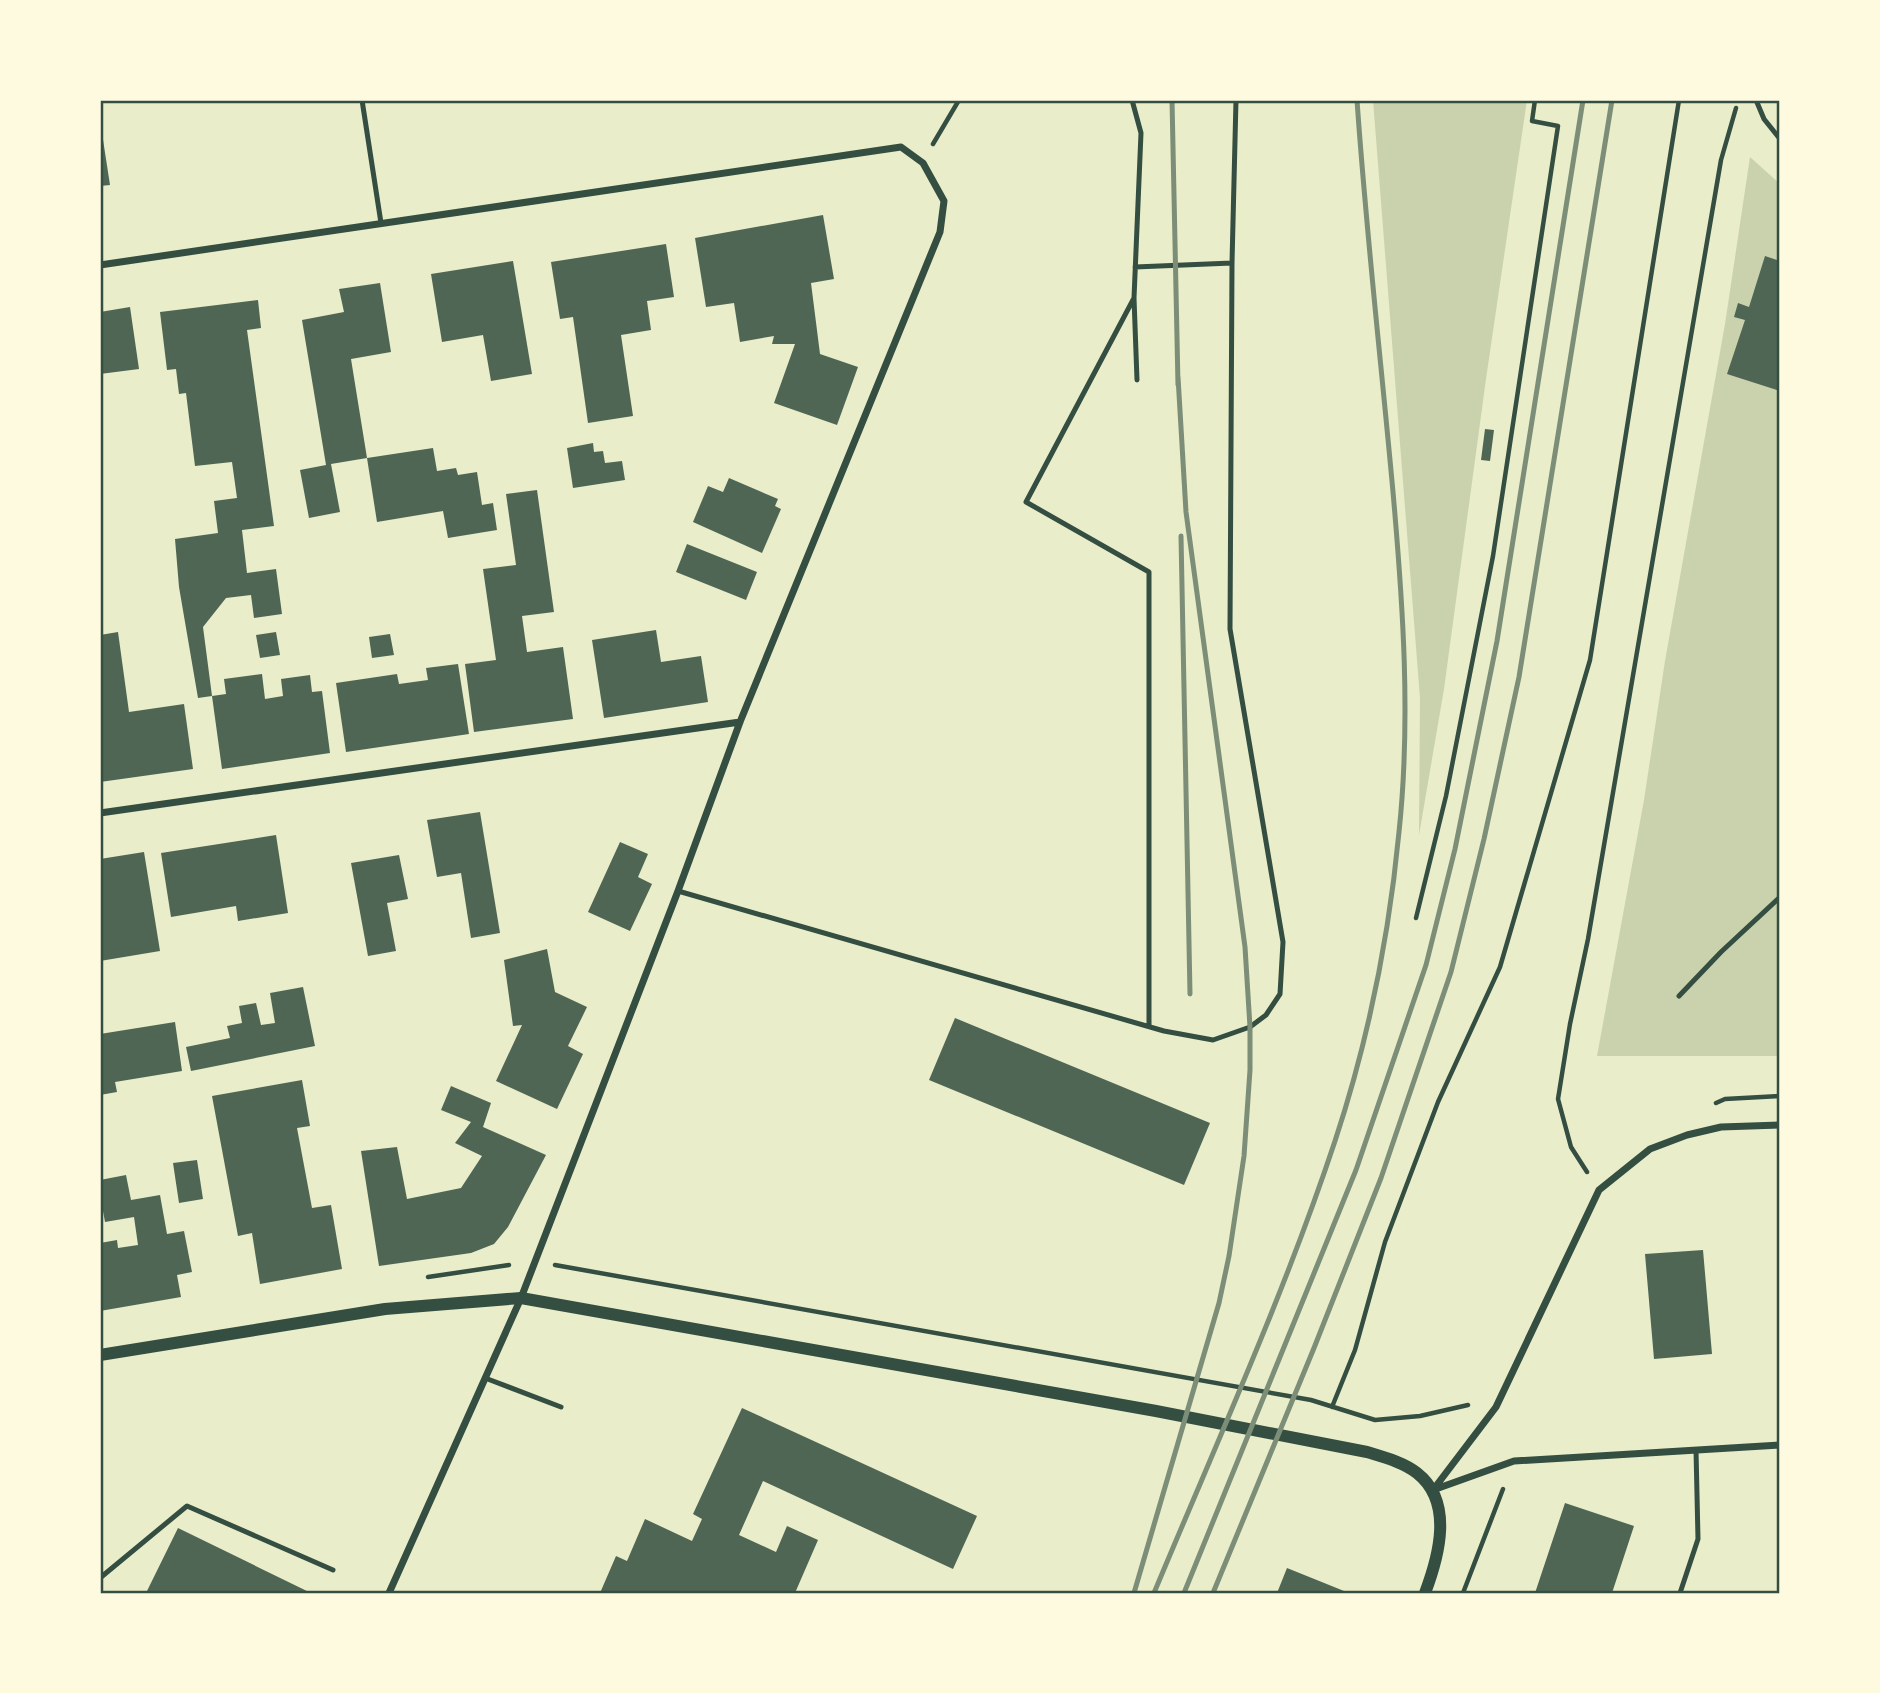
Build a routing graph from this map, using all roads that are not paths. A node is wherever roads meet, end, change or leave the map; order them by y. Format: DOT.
graph roads {
  1 [pos="362,100"];
  2 [pos="1132,100"];
  3 [pos="1236,100"];
  4 [pos="1756,100"];
  5 [pos="1780,139"];
  6 [pos="381,223"];
  7 [pos="1232,263"];
  8 [pos="100,265"];
  9 [pos="1135,267"];
  10 [pos="1133,298"];
  11 [pos="1136,380"];
  12 [pos="740,722"];
  13 [pos="100,813"];
  14 [pos="678,891"];
  15 [pos="1780,897"];
  16 [pos="1679,996"];
  17 [pos="1149,1026"];
  18 [pos="1780,1125"];
  19 [pos="521,1298"];
  20 [pos="100,1355"];
  21 [pos="485,1378"];
  22 [pos="561,1407"];
  23 [pos="1780,1445"];
  24 [pos="1696,1450"];
  25 [pos="1433,1490"];
  26 [pos="333,1570"];
  27 [pos="100,1577"];
  28 [pos="389,1593"];
  29 [pos="1425,1593"];
  30 [pos="1680,1593"];
  1 -- 6 [label="lane"];
  2 -- 9 [label="lane"];
  3 -- 7 [label="lane"];
  4 -- 5 [label="lane"];
  6 -- 8 [label="street"];
  6 -- 12 [label="street"];
  7 -- 9 [label="lane"];
  7 -- 17 [label="lane"];
  9 -- 10 [label="lane"];
  10 -- 11 [label="lane"];
  10 -- 17 [label="lane"];
  12 -- 13 [label="street"];
  12 -- 14 [label="street"];
  14 -- 17 [label="lane"];
  14 -- 19 [label="street"];
  15 -- 16 [label="lane"];
  18 -- 25 [label="street"];
  19 -- 20 [label="street"];
  19 -- 21 [label="street"];
  19 -- 25 [label="street"];
  21 -- 22 [label="lane"];
  21 -- 28 [label="street"];
  23 -- 24 [label="street"];
  24 -- 25 [label="street"];
  24 -- 30 [label="lane"];
  25 -- 29 [label="street"];
  26 -- 27 [label="lane"];
}
